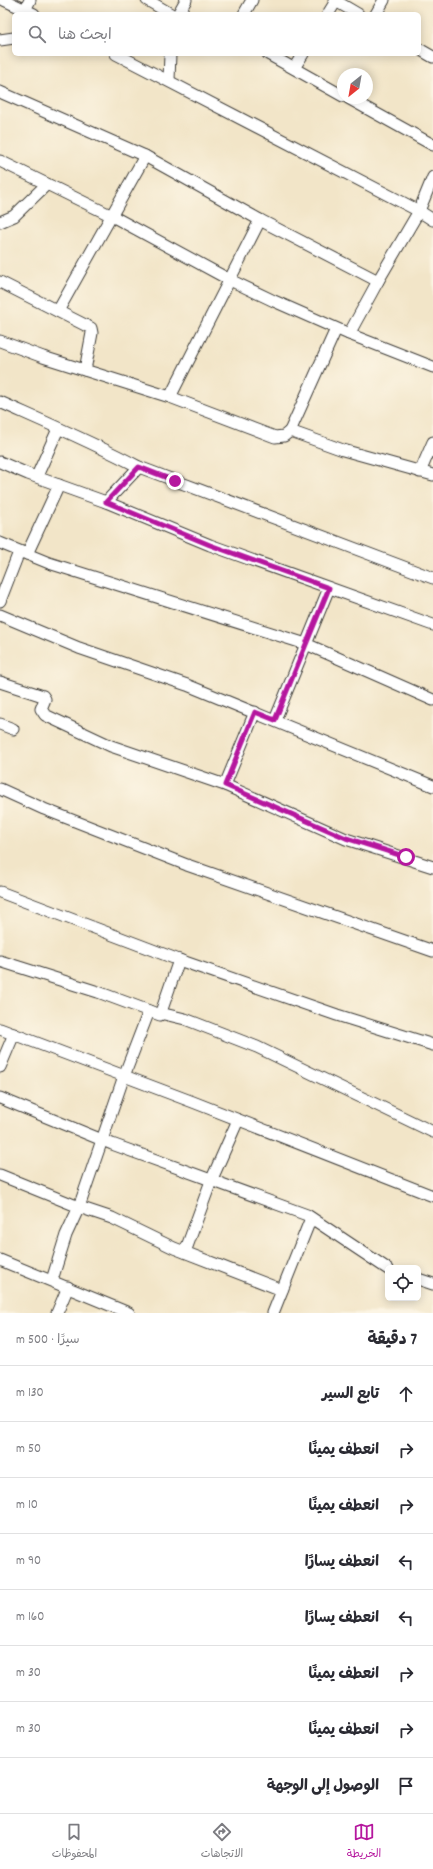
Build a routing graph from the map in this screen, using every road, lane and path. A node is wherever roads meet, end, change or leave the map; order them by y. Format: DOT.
graph roads {
  1 [pos="4,0"];
  2 [pos="148,0"];
  3 [pos="186,0"];
  4 [pos="252,0"];
  5 [pos="384,0"];
  6 [pos="335,1"];
  7 [pos="30,8"];
  8 [pos="168,12"];
  9 [pos="179,12"];
  10 [pos="245,12"];
  11 [pos="329,12"];
  12 [pos="354,12"];
  13 [pos="377,12"];
  14 [pos="12,38"];
  15 [pos="0,40"];
  16 [pos="421,50"];
  17 [pos="120,56"];
  18 [pos="170,56"];
  19 [pos="272,56"];
  20 [pos="302,56"];
  21 [pos="433,56"];
  22 [pos="294,68"];
  23 [pos="169,80"];
  24 [pos="0,92"];
  25 [pos="337,93"];
  26 [pos="359,104"];
  27 [pos="433,145"];
  28 [pos="145,156"];
  29 [pos="0,160"];
  30 [pos="433,177"];
  31 [pos="47,184"];
  32 [pos="419,211"];
  33 [pos="112,216"];
  34 [pos="260,220"];
  35 [pos="433,220"];
  36 [pos="0,222"];
  37 [pos="230,280"];
  38 [pos="378,281"];
  39 [pos="0,282"];
  40 [pos="58,311"];
  41 [pos="336,329"];
  42 [pos="349,334"];
  43 [pos="0,341"];
  44 [pos="433,367"];
  45 [pos="85,370"];
  46 [pos="170,397"];
  47 [pos="0,402"];
  48 [pos="58,429"];
  49 [pos="290,431"];
  50 [pos="433,442"];
  51 [pos="0,462"];
  52 [pos="139,467"];
  53 [pos="420,472"];
  54 [pos="433,475"];
  55 [pos="36,476"];
  56 [pos="59,485"];
  57 [pos="106,502"];
  58 [pos="0,543"];
  59 [pos="23,553"];
  60 [pos="433,578"];
  61 [pos="329,588"];
  62 [pos="0,601"];
  63 [pos="0,615"];
  64 [pos="433,625"];
  65 [pos="306,644"];
  66 [pos="0,682"];
  67 [pos="433,700"];
  68 [pos="255,712"];
  69 [pos="275,720"];
  70 [pos="0,724"];
  71 [pos="13,729"];
  72 [pos="225,785"];
  73 [pos="433,786"];
  74 [pos="0,789"];
  75 [pos="433,867"];
  76 [pos="0,892"];
  77 [pos="433,951"];
  78 [pos="0,960"];
  79 [pos="179,960"];
  80 [pos="155,1012"];
  81 [pos="0,1029"];
  82 [pos="14,1034"];
  83 [pos="433,1045"];
  84 [pos="0,1067"];
  85 [pos="124,1076"];
  86 [pos="0,1098"];
  87 [pos="238,1120"];
  88 [pos="433,1132"];
  89 [pos="102,1140"];
  90 [pos="0,1175"];
  91 [pos="211,1181"];
  92 [pos="433,1196"];
  93 [pos="79,1207"];
  94 [pos="311,1218"];
  95 [pos="185,1252"];
  96 [pos="0,1260"];
  97 [pos="385,1267"];
  98 [pos="52,1280"];
  99 [pos="421,1280"];
  100 [pos="433,1284"];
  101 [pos="68,1287"];
  102 [pos="282,1290"];
  103 [pos="57,1313"];
  104 [pos="129,1313"];
  105 [pos="273,1313"];
  1 -- 7 [label="street"];
  2 -- 8 [label="street"];
  3 -- 9 [label="street"];
  4 -- 10 [label="street"];
  5 -- 13 [label="street"];
  6 -- 11 [label="street"];
  6 -- 12 [label="street"];
  14 -- 15 [label="street"];
  16 -- 21 [label="street"];
  17 -- 23 [label="street"];
  18 -- 23 [label="street"];
  19 -- 22 [label="street"];
  20 -- 22 [label="street"];
  22 -- 25 [label="street"];
  23 -- 32 [label="street"];
  24 -- 28 [label="street"];
  26 -- 27 [label="street"];
  28 -- 33 [label="street"];
  28 -- 34 [label="street"];
  29 -- 31 [label="street"];
  30 -- 32 [label="street"];
  31 -- 33 [label="street"];
  31 -- 36 [label="street"];
  32 -- 35 [label="street"];
  32 -- 38 [label="street"];
  33 -- 37 [label="street"];
  33 -- 40 [label="street"];
  34 -- 37 [label="street"];
  34 -- 38 [label="street"];
  37 -- 41 [label="street"];
  37 -- 46 [label="street"];
  38 -- 42 [label="street"];
  39 -- 40 [label="street"];
  40 -- 45 [label="street"];
  41 -- 42 [label="street"];
  41 -- 49 [label="street"];
  42 -- 44 [label="street"];
  43 -- 45 [label="street"];
  45 -- 46 [label="street"];
  46 -- 49 [label="street"];
  47 -- 48 [label="street"];
  48 -- 52 [label="street"];
  48 -- 55 [label="street"];
  49 -- 53 [label="street"];
  50 -- 53 [label="street"];
  51 -- 55 [label="street"];
  52 -- 57 [label="street"];
  52 -- 60 [label="street"];
  53 -- 54 [label="street"];
  55 -- 56 [label="street"];
  56 -- 57 [label="street"];
  56 -- 59 [label="street"];
  57 -- 61 [label="street"];
  58 -- 59 [label="street"];
  59 -- 62 [label="street"];
  59 -- 65 [label="street"];
  61 -- 64 [label="street"];
  61 -- 65 [label="street"];
  63 -- 68 [label="street"];
  65 -- 67 [label="street"];
  65 -- 69 [label="street"];
  66 -- 72 [label="street"];
  68 -- 69 [label="street"];
  68 -- 72 [label="street"];
  69 -- 73 [label="street"];
  70 -- 71 [label="street"];
  72 -- 75 [label="street"];
  74 -- 77 [label="street"];
  76 -- 79 [label="street"];
  78 -- 80 [label="street"];
  79 -- 80 [label="street"];
  79 -- 83 [label="street"];
  80 -- 85 [label="street"];
  80 -- 88 [label="street"];
  81 -- 82 [label="street"];
  82 -- 84 [label="street"];
  82 -- 85 [label="street"];
  85 -- 87 [label="street"];
  85 -- 89 [label="street"];
  86 -- 89 [label="street"];
  87 -- 91 [label="street"];
  87 -- 92 [label="street"];
  89 -- 91 [label="street"];
  89 -- 93 [label="street"];
  90 -- 93 [label="street"];
  91 -- 94 [label="street"];
  91 -- 95 [label="street"];
  93 -- 95 [label="street"];
  93 -- 98 [label="street"];
  94 -- 97 [label="street"];
  94 -- 102 [label="street"];
  95 -- 102 [label="street"];
  96 -- 98 [label="street"];
  98 -- 101 [label="street"];
  99 -- 100 [label="street"];
  101 -- 103 [label="street"];
  101 -- 104 [label="street"];
  102 -- 105 [label="street"];
}
